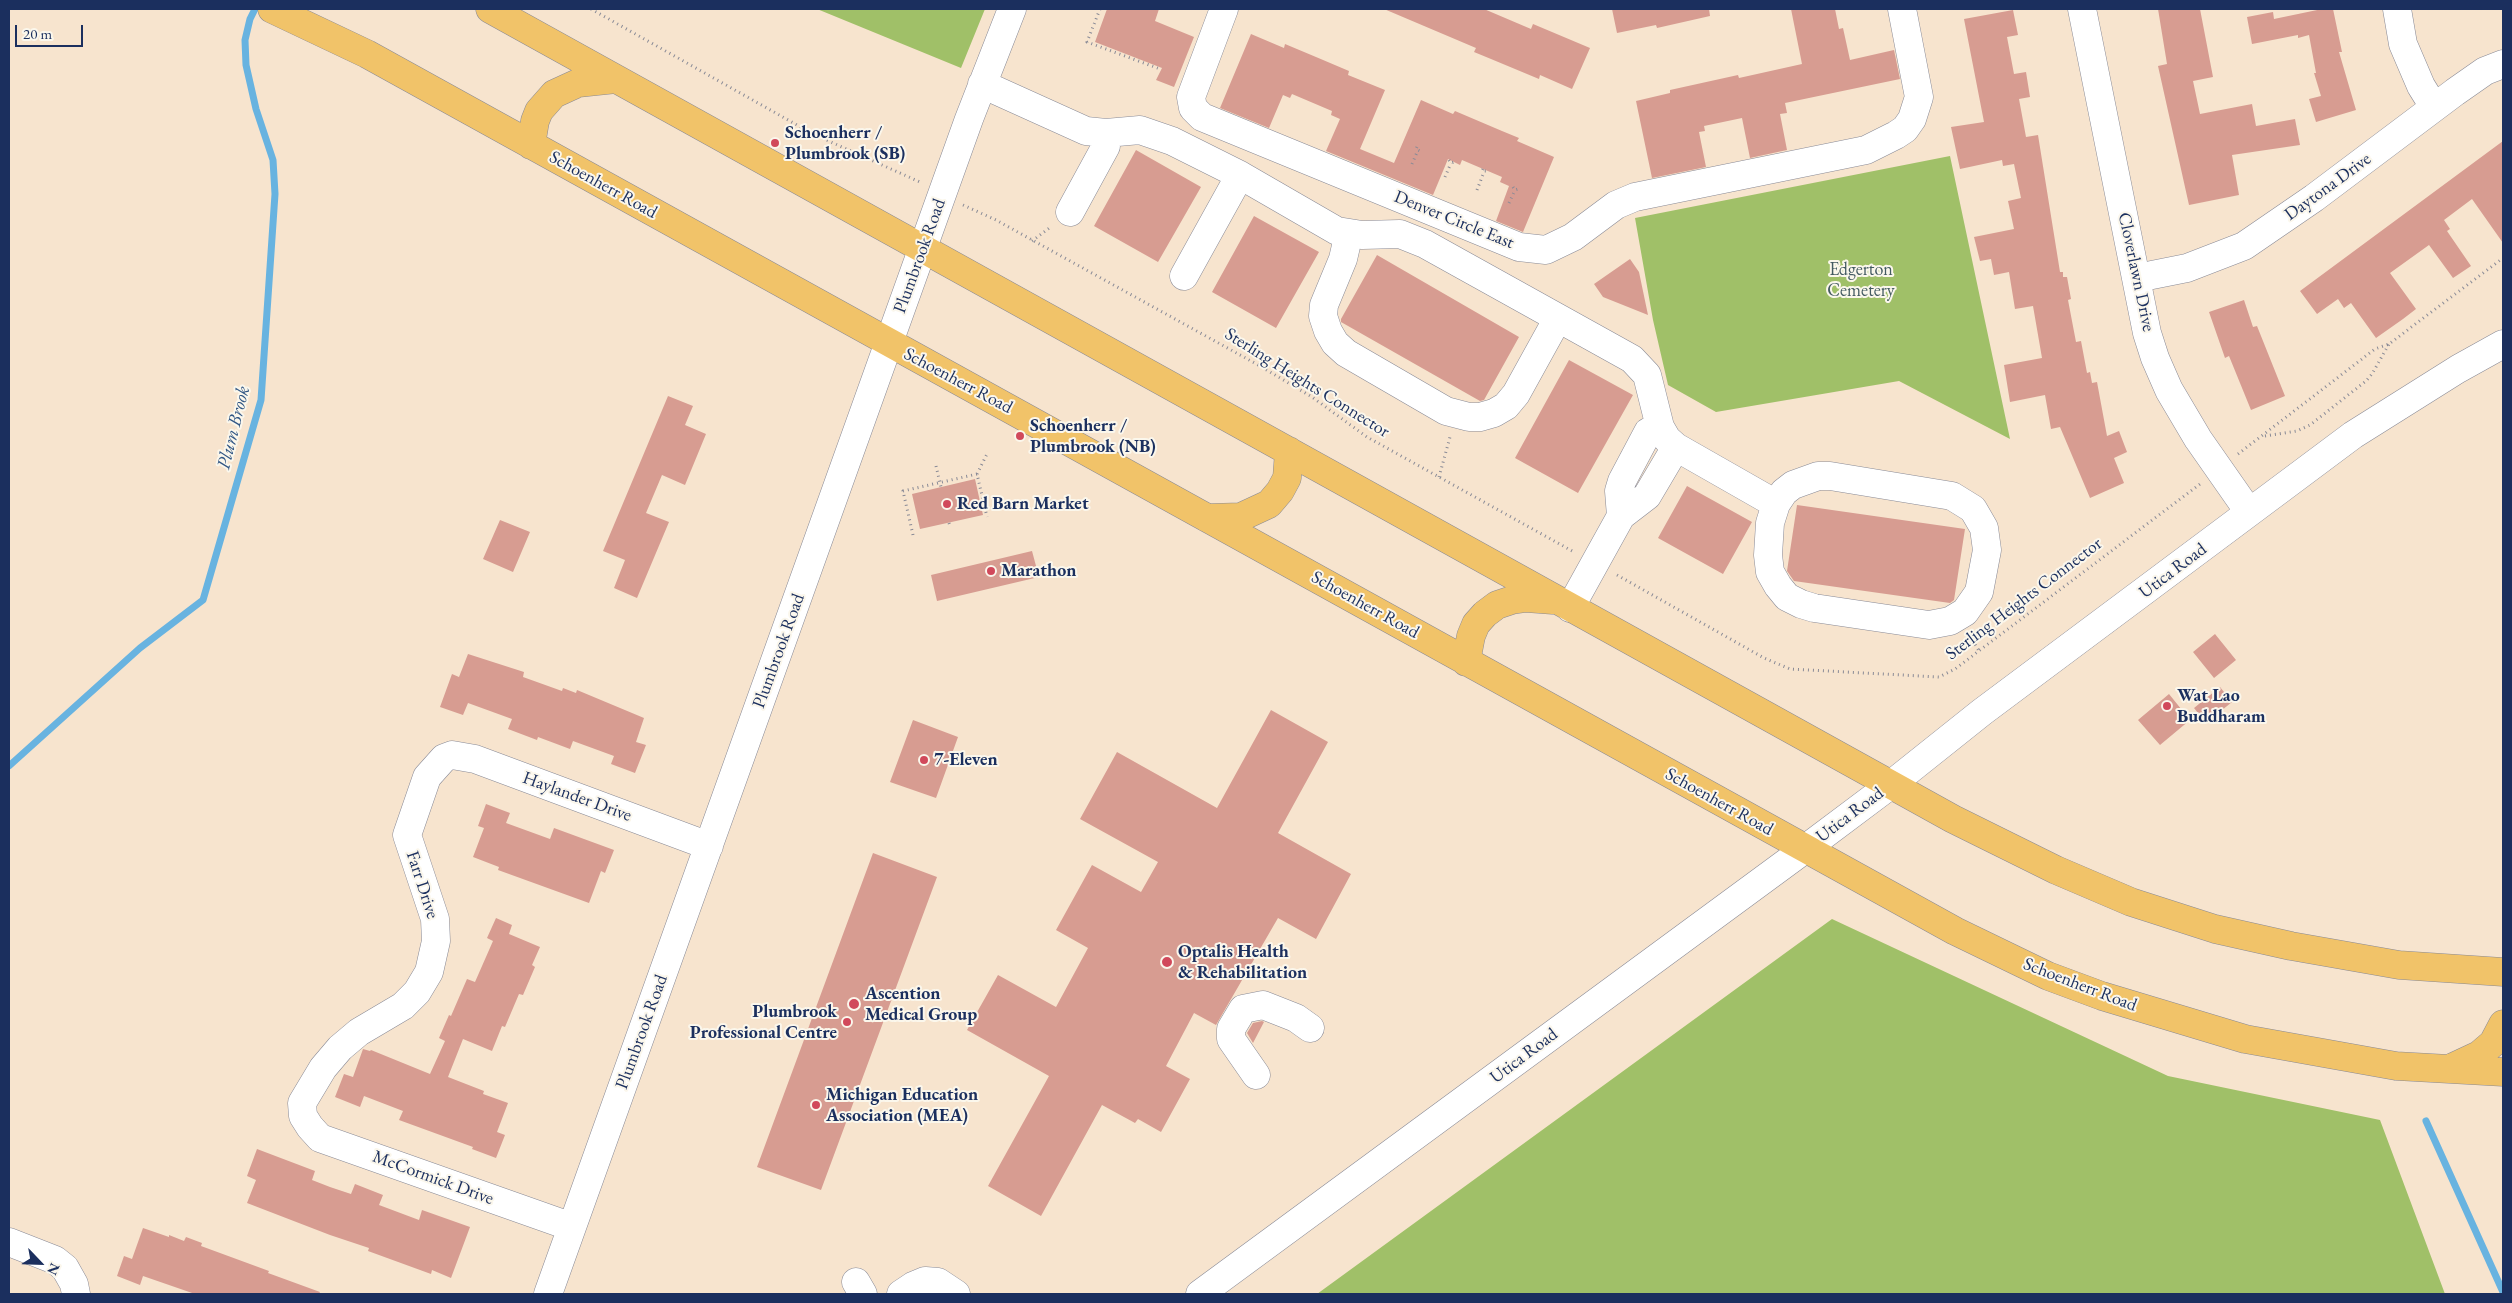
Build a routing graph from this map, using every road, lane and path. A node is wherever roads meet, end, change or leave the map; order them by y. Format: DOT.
graph roads {
  1 [pos="272,9"];
  2 [pos="490,9"];
  3 [pos="591,9"];
  4 [pos="1012,9"];
  5 [pos="1100,9"];
  6 [pos="1224,9"];
  7 [pos="1902,9"];
  8 [pos="2082,9"];
  9 [pos="2397,9"];
  10 [pos="2503,64"];
  11 [pos="1160,69"];
  12 [pos="616,79"];
  13 [pos="982,84"];
  14 [pos="2434,107"];
  15 [pos="1106,133"];
  16 [pos="531,145"];
  17 [pos="1419,148"];
  18 [pos="1451,162"];
  19 [pos="1412,164"];
  20 [pos="1485,171"];
  21 [pos="1240,175"];
  22 [pos="1445,177"];
  23 [pos="920,182"];
  24 [pos="1515,189"];
  25 [pos="1477,190"];
  26 [pos="1509,203"];
  27 [pos="966,207"];
  28 [pos="1070,212"];
  29 [pos="1349,233"];
  30 [pos="924,248"];
  31 [pos="2503,258"];
  32 [pos="1184,276"];
  33 [pos="2137,278"];
  34 [pos="1558,318"];
  35 [pos="890,344"];
  36 [pos="2389,344"];
  37 [pos="2503,344"];
  38 [pos="1457,415"];
  39 [pos="2264,436"];
  40 [pos="1668,437"];
  41 [pos="1289,451"];
  42 [pos="987,454"];
  43 [pos="2235,457"];
  44 [pos="936,466"];
  45 [pos="977,474"];
  46 [pos="1440,477"];
  47 [pos="2202,483"];
  48 [pos="940,485"];
  49 [pos="1776,504"];
  50 [pos="2249,512"];
  51 [pos="987,517"];
  52 [pos="1207,518"];
  53 [pos="913,535"];
  54 [pos="1581,555"];
  55 [pos="1620,577"];
  56 [pos="1565,605"];
  57 [pos="1466,662"];
  58 [pos="444,758"];
  59 [pos="1893,783"];
  60 [pos="709,846"];
  61 [pos="1804,849"];
  62 [pos="2502,978"];
  63 [pos="2503,1024"];
  64 [pos="1310,1028"];
  65 [pos="2448,1070"];
  66 [pos="2503,1072"];
  67 [pos="1256,1075"];
  68 [pos="303,1116"];
  69 [pos="572,1227"];
  70 [pos="9,1242"];
  71 [pos="76,1294"];
  72 [pos="548,1294"];
  73 [pos="901,1294"];
  74 [pos="956,1294"];
  75 [pos="1200,1294"];
  1 -- 16 [label="main road, Schoenherr Road"];
  2 -- 12 [label="main road"];
  3 -- 23 [label="path"];
  4 -- 13 [label="street, Plumbrook Road"];
  5 -- 11 [label="path"];
  6 -- 7 [label="street, Denver Circle East"];
  8 -- 33 [label="street, Cloverlawn Drive"];
  9 -- 14 [label="street"];
  10 -- 14 [label="street, Daytona Drive"];
  12 -- 16 [label="main road"];
  12 -- 30 [label="main road"];
  13 -- 15 [label="street"];
  13 -- 30 [label="street, Plumbrook Road"];
  14 -- 33 [label="street, Daytona Drive"];
  15 -- 21 [label="street"];
  15 -- 28 [label="street"];
  16 -- 35 [label="main road, Schoenherr Road"];
  17 -- 19 [label="path"];
  18 -- 22 [label="path"];
  20 -- 25 [label="path"];
  21 -- 29 [label="street"];
  21 -- 32 [label="street"];
  24 -- 26 [label="path"];
  27 -- 46 [label="path, Sterling Heights Connector"];
  29 -- 34 [label="street"];
  29 -- 38 [label="street"];
  30 -- 35 [label="street, Plumbrook Road"];
  30 -- 41 [label="main road"];
  31 -- 36 [label="path"];
  33 -- 50 [label="street, Cloverlawn Drive"];
  34 -- 38 [label="street"];
  34 -- 40 [label="street"];
  35 -- 52 [label="main road, Schoenherr Road"];
  35 -- 60 [label="street, Plumbrook Road"];
  36 -- 39 [label="path"];
  36 -- 39 [label="path"];
  37 -- 50 [label="street, Utica Road"];
  38 -- 46 [label="path"];
  39 -- 43 [label="path"];
  40 -- 49 [label="street"];
  40 -- 56 [label="street"];
  41 -- 52 [label="main road"];
  41 -- 56 [label="main road"];
  42 -- 45 [label="path"];
  44 -- 48 [label="path"];
  45 -- 48 [label="path"];
  45 -- 51 [label="path"];
  46 -- 54 [label="path, Sterling Heights Connector"];
  47 -- 55 [label="path, Sterling Heights Connector"];
  48 -- 53 [label="path"];
  49 -- 49 [label="street"];
  50 -- 59 [label="street, Utica Road"];
  52 -- 57 [label="main road, Schoenherr Road"];
  56 -- 57 [label="main road"];
  56 -- 59 [label="main road"];
  57 -- 61 [label="main road, Schoenherr Road"];
  58 -- 60 [label="street, Haylander Drive"];
  58 -- 68 [label="street, Farr Drive"];
  59 -- 61 [label="street, Utica Road"];
  59 -- 62 [label="main road"];
  60 -- 69 [label="street, Plumbrook Road"];
  61 -- 65 [label="main road, Schoenherr Road"];
  61 -- 75 [label="street, Utica Road"];
  63 -- 65 [label="main road"];
  64 -- 67 [label="street"];
  65 -- 66 [label="main road, Schoenherr Road"];
  68 -- 69 [label="street, McCormick Drive"];
  69 -- 72 [label="street, Plumbrook Road"];
  70 -- 71 [label="street"];
  73 -- 74 [label="street"];
}
